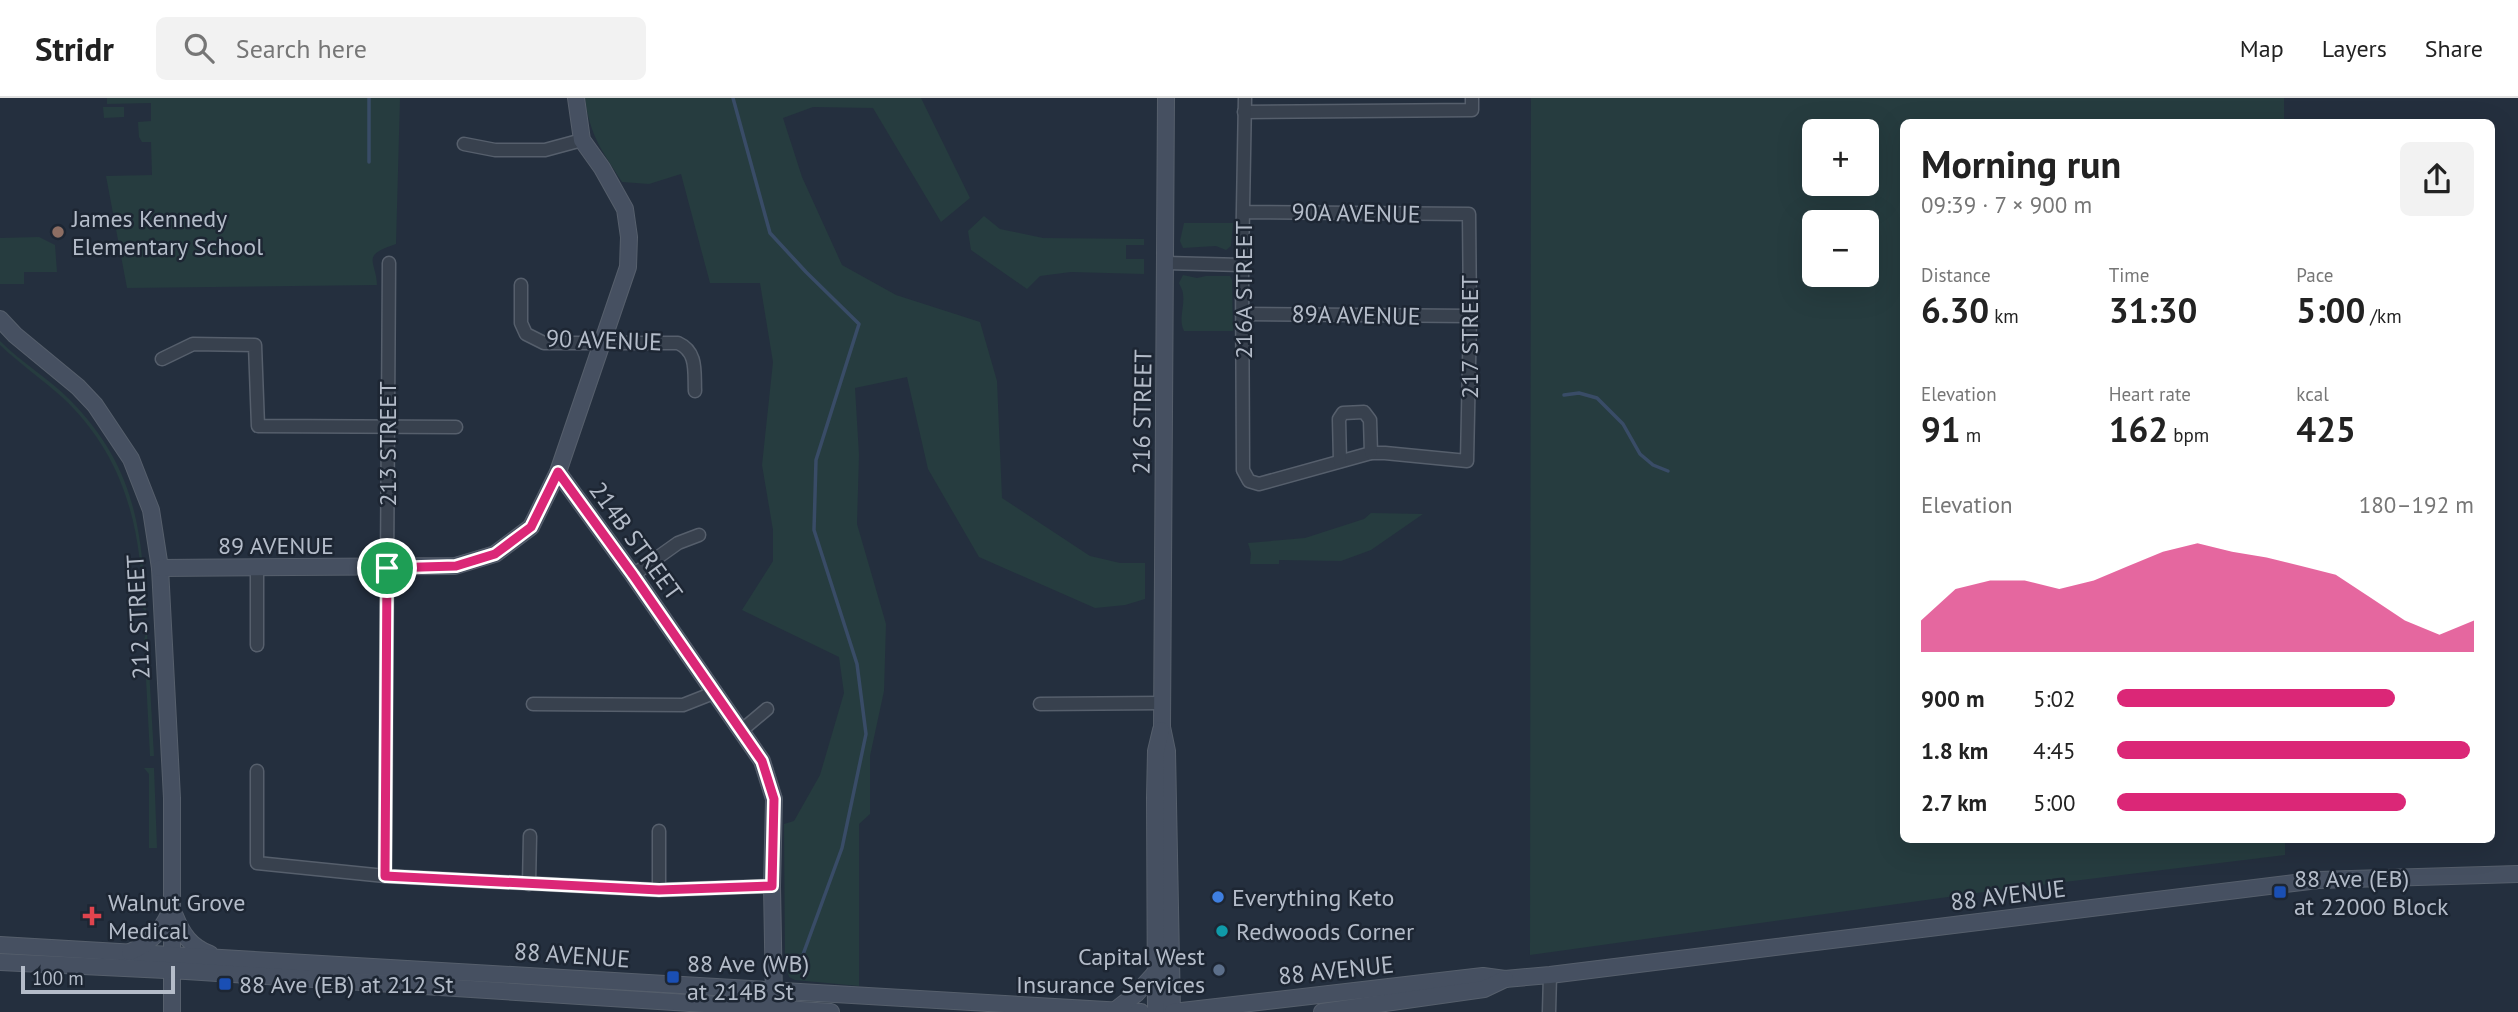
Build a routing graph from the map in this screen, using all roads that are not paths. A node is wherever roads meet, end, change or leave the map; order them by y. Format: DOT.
graph roads {
  1 [pos="576,98"];
  2 [pos="1166,98"];
  3 [pos="1245,98"];
  4 [pos="1472,104"];
  5 [pos="1244,112"];
  6 [pos="582,140"];
  7 [pos="464,144"];
  8 [pos="1243,212"];
  9 [pos="1469,214"];
  10 [pos="389,263"];
  11 [pos="1166,263"];
  12 [pos="1242,265"];
  13 [pos="521,285"];
  14 [pos="1242,314"];
  15 [pos="1470,316"];
  16 [pos="0,319"];
  17 [pos="603,342"];
  18 [pos="162,359"];
  19 [pos="695,391"];
  20 [pos="456,427"];
  21 [pos="387,428"];
  22 [pos="1371,453"];
  23 [pos="1340,461"];
  24 [pos="558,472"];
  25 [pos="699,535"];
  26 [pos="160,568"];
  27 [pos="257,568"];
  28 [pos="387,568"];
  29 [pos="633,575"];
  30 [pos="257,645"];
  31 [pos="716,692"];
  32 [pos="1162,703"];
  33 [pos="533,704"];
  34 [pos="1040,704"];
  35 [pos="767,709"];
  36 [pos="1162,727"];
  37 [pos="742,730"];
  38 [pos="257,771"];
  39 [pos="659,831"];
  40 [pos="530,835"];
  41 [pos="2518,874"];
  42 [pos="385,876"];
  43 [pos="529,884"];
  44 [pos="772,886"];
  45 [pos="659,890"];
  46 [pos="172,907"];
  47 [pos="0,945"];
  48 [pos="129,953"];
  49 [pos="220,958"];
  50 [pos="0,962"];
  51 [pos="172,962"];
  52 [pos="1156,972"];
  53 [pos="1550,975"];
  54 [pos="1505,979"];
  55 [pos="774,991"];
  56 [pos="774,1009"];
  57 [pos="1114,1011"];
  58 [pos="172,1012"];
  59 [pos="831,1012"];
  60 [pos="1141,1012"];
  61 [pos="1156,1012"];
  62 [pos="1172,1012"];
  63 [pos="1322,1012"];
  64 [pos="1549,1012"];
  1 -- 6 [label="main road, 214B STREET"];
  2 -- 11 [label="main road, 216 STREET"];
  3 -- 5 [label="street, 216A STREET"];
  4 -- 5 [label="street"];
  5 -- 8 [label="street, 216A STREET"];
  6 -- 7 [label="street"];
  6 -- 17 [label="main road, 214B STREET"];
  8 -- 9 [label="street, 90A AVENUE"];
  8 -- 12 [label="street, 216A STREET"];
  9 -- 15 [label="street, 217 STREET"];
  10 -- 21 [label="street, 213 STREET"];
  11 -- 12 [label="street"];
  11 -- 32 [label="main road, 216 STREET"];
  12 -- 14 [label="street, 216A STREET"];
  13 -- 17 [label="street, 90 AVENUE"];
  14 -- 15 [label="street, 89A AVENUE"];
  14 -- 23 [label="street, 216A STREET"];
  15 -- 22 [label="street, 217 STREET"];
  16 -- 26 [label="main road, 212 STREET"];
  17 -- 19 [label="street, 90 AVENUE"];
  17 -- 24 [label="main road, 214B STREET"];
  18 -- 21 [label="street"];
  20 -- 21 [label="street"];
  21 -- 28 [label="street, 213 STREET"];
  22 -- 23 [label="street"];
  22 -- 23 [label="street"];
  24 -- 28 [label="main road, 89 AVENUE"];
  24 -- 29 [label="main road, 214B STREET"];
  25 -- 29 [label="street"];
  26 -- 27 [label="main road, 89 AVENUE"];
  26 -- 46 [label="main road, 212 STREET"];
  27 -- 28 [label="main road, 89 AVENUE"];
  27 -- 30 [label="street"];
  28 -- 42 [label="street, 213 STREET"];
  29 -- 31 [label="main road, 214B STREET"];
  31 -- 33 [label="street"];
  31 -- 37 [label="main road, 214B STREET"];
  32 -- 34 [label="street"];
  32 -- 36 [label="main road, 216 STREET"];
  35 -- 37 [label="street"];
  36 -- 52 [label="main road, 216 STREET"];
  36 -- 62 [label="main road, 216 STREET"];
  37 -- 44 [label="main road, 214B STREET"];
  38 -- 42 [label="street"];
  39 -- 45 [label="street"];
  40 -- 43 [label="street"];
  41 -- 53 [label="main road, 88 AVENUE"];
  42 -- 43 [label="street"];
  43 -- 45 [label="street"];
  44 -- 45 [label="street"];
  44 -- 55 [label="main road, 214B STREET"];
  46 -- 48 [label="main road"];
  46 -- 49 [label="main road"];
  46 -- 51 [label="main road, 212 STREET"];
  47 -- 48 [label="main road, 88 AVENUE"];
  48 -- 51 [label="main road, 88 AVENUE"];
  49 -- 51 [label="main road, 88 AVENUE"];
  49 -- 55 [label="main road, 88 AVENUE"];
  50 -- 51 [label="main road, 88 AVENUE"];
  51 -- 56 [label="main road, 88 AVENUE"];
  51 -- 58 [label="main road, 212 STREET"];
  52 -- 57 [label="main road"];
  52 -- 61 [label="main road, 216 STREET"];
  53 -- 54 [label="main road, 88 AVENUE"];
  53 -- 64 [label="street"];
  54 -- 62 [label="main road, 88 AVENUE"];
  54 -- 63 [label="main road, 88 AVENUE"];
  55 -- 56 [label="main road, 214B STREET"];
  55 -- 57 [label="main road, 88 AVENUE"];
  56 -- 59 [label="main road, 88 AVENUE"];
  57 -- 60 [label="main road, 88 AVENUE"];
}
